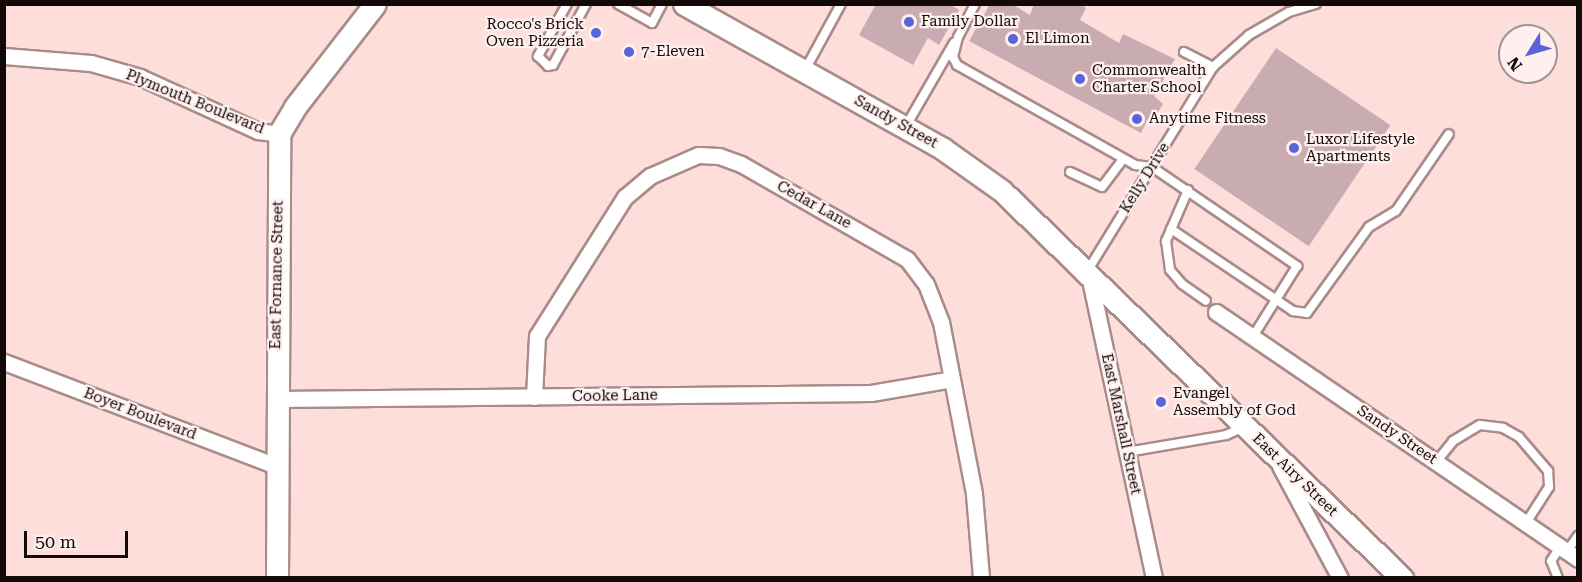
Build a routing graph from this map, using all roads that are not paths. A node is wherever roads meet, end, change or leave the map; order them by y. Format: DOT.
graph roads {
  1 [pos="375,4"];
  2 [pos="567,4"];
  3 [pos="586,4"];
  4 [pos="618,4"];
  5 [pos="662,4"];
  6 [pos="684,4"];
  7 [pos="841,4"];
  8 [pos="975,4"];
  9 [pos="1316,4"];
  10 [pos="958,36"];
  11 [pos="1184,52"];
  12 [pos="4,56"];
  13 [pos="1213,67"];
  14 [pos="804,71"];
  15 [pos="906,128"];
  16 [pos="279,134"];
  17 [pos="1449,134"];
  18 [pos="1123,159"];
  19 [pos="1152,166"];
  20 [pos="1070,172"];
  21 [pos="1188,190"];
  22 [pos="1172,229"];
  23 [pos="1088,270"];
  24 [pos="1276,300"];
  25 [pos="1211,306"];
  26 [pos="1252,338"];
  27 [pos="4,362"];
  28 [pos="952,379"];
  29 [pos="534,397"];
  30 [pos="276,399"];
  31 [pos="1245,427"];
  32 [pos="1127,452"];
  33 [pos="1276,457"];
  34 [pos="1437,461"];
  35 [pos="276,466"];
  36 [pos="1526,523"];
  37 [pos="1578,536"];
  38 [pos="1568,552"];
  39 [pos="277,578"];
  40 [pos="981,578"];
  41 [pos="1154,578"];
  42 [pos="1340,578"];
  43 [pos="1402,578"];
  44 [pos="1558,578"];
  1 -- 16 [label="main road"];
  2 -- 3 [label="lane"];
  4 -- 5 [label="lane"];
  6 -- 14 [label="main road, Sandy Street"];
  7 -- 14 [label="lane"];
  8 -- 10 [label="lane"];
  9 -- 13 [label="lane, Kelly Drive"];
  10 -- 15 [label="lane"];
  10 -- 18 [label="lane"];
  11 -- 13 [label="lane"];
  12 -- 16 [label="street, Plymouth Boulevard"];
  13 -- 19 [label="lane, Kelly Drive"];
  14 -- 15 [label="main road, Sandy Street"];
  15 -- 23 [label="main road, Sandy Street"];
  16 -- 30 [label="main road, East Fornance Street"];
  17 -- 24 [label="lane"];
  18 -- 19 [label="lane"];
  18 -- 20 [label="lane"];
  19 -- 21 [label="lane"];
  19 -- 23 [label="lane, Kelly Drive"];
  21 -- 22 [label="lane"];
  21 -- 24 [label="lane"];
  22 -- 24 [label="lane"];
  22 -- 25 [label="lane"];
  23 -- 31 [label="main road, East Airy Street"];
  23 -- 32 [label="street, East Marshall Street"];
  24 -- 26 [label="lane"];
  25 -- 26 [label="street, Sandy Street"];
  26 -- 34 [label="street, Sandy Street"];
  27 -- 35 [label="street, Boyer Boulevard"];
  28 -- 29 [label="street, Cooke Lane"];
  28 -- 29 [label="street, Cedar Lane"];
  28 -- 40 [label="street, Cedar Lane"];
  29 -- 30 [label="street, Cooke Lane"];
  30 -- 35 [label="main road, East Fornance Street"];
  31 -- 32 [label="lane"];
  31 -- 33 [label="main road, East Airy Street"];
  32 -- 41 [label="street, East Marshall Street"];
  33 -- 42 [label="street"];
  33 -- 43 [label="main road, East Airy Street"];
  34 -- 36 [label="street, Sandy Street"];
  34 -- 36 [label="lane"];
  35 -- 39 [label="main road, East Fornance Street"];
  36 -- 38 [label="street, Sandy Street"];
  37 -- 38 [label="lane"];
  38 -- 44 [label="lane"];
}
